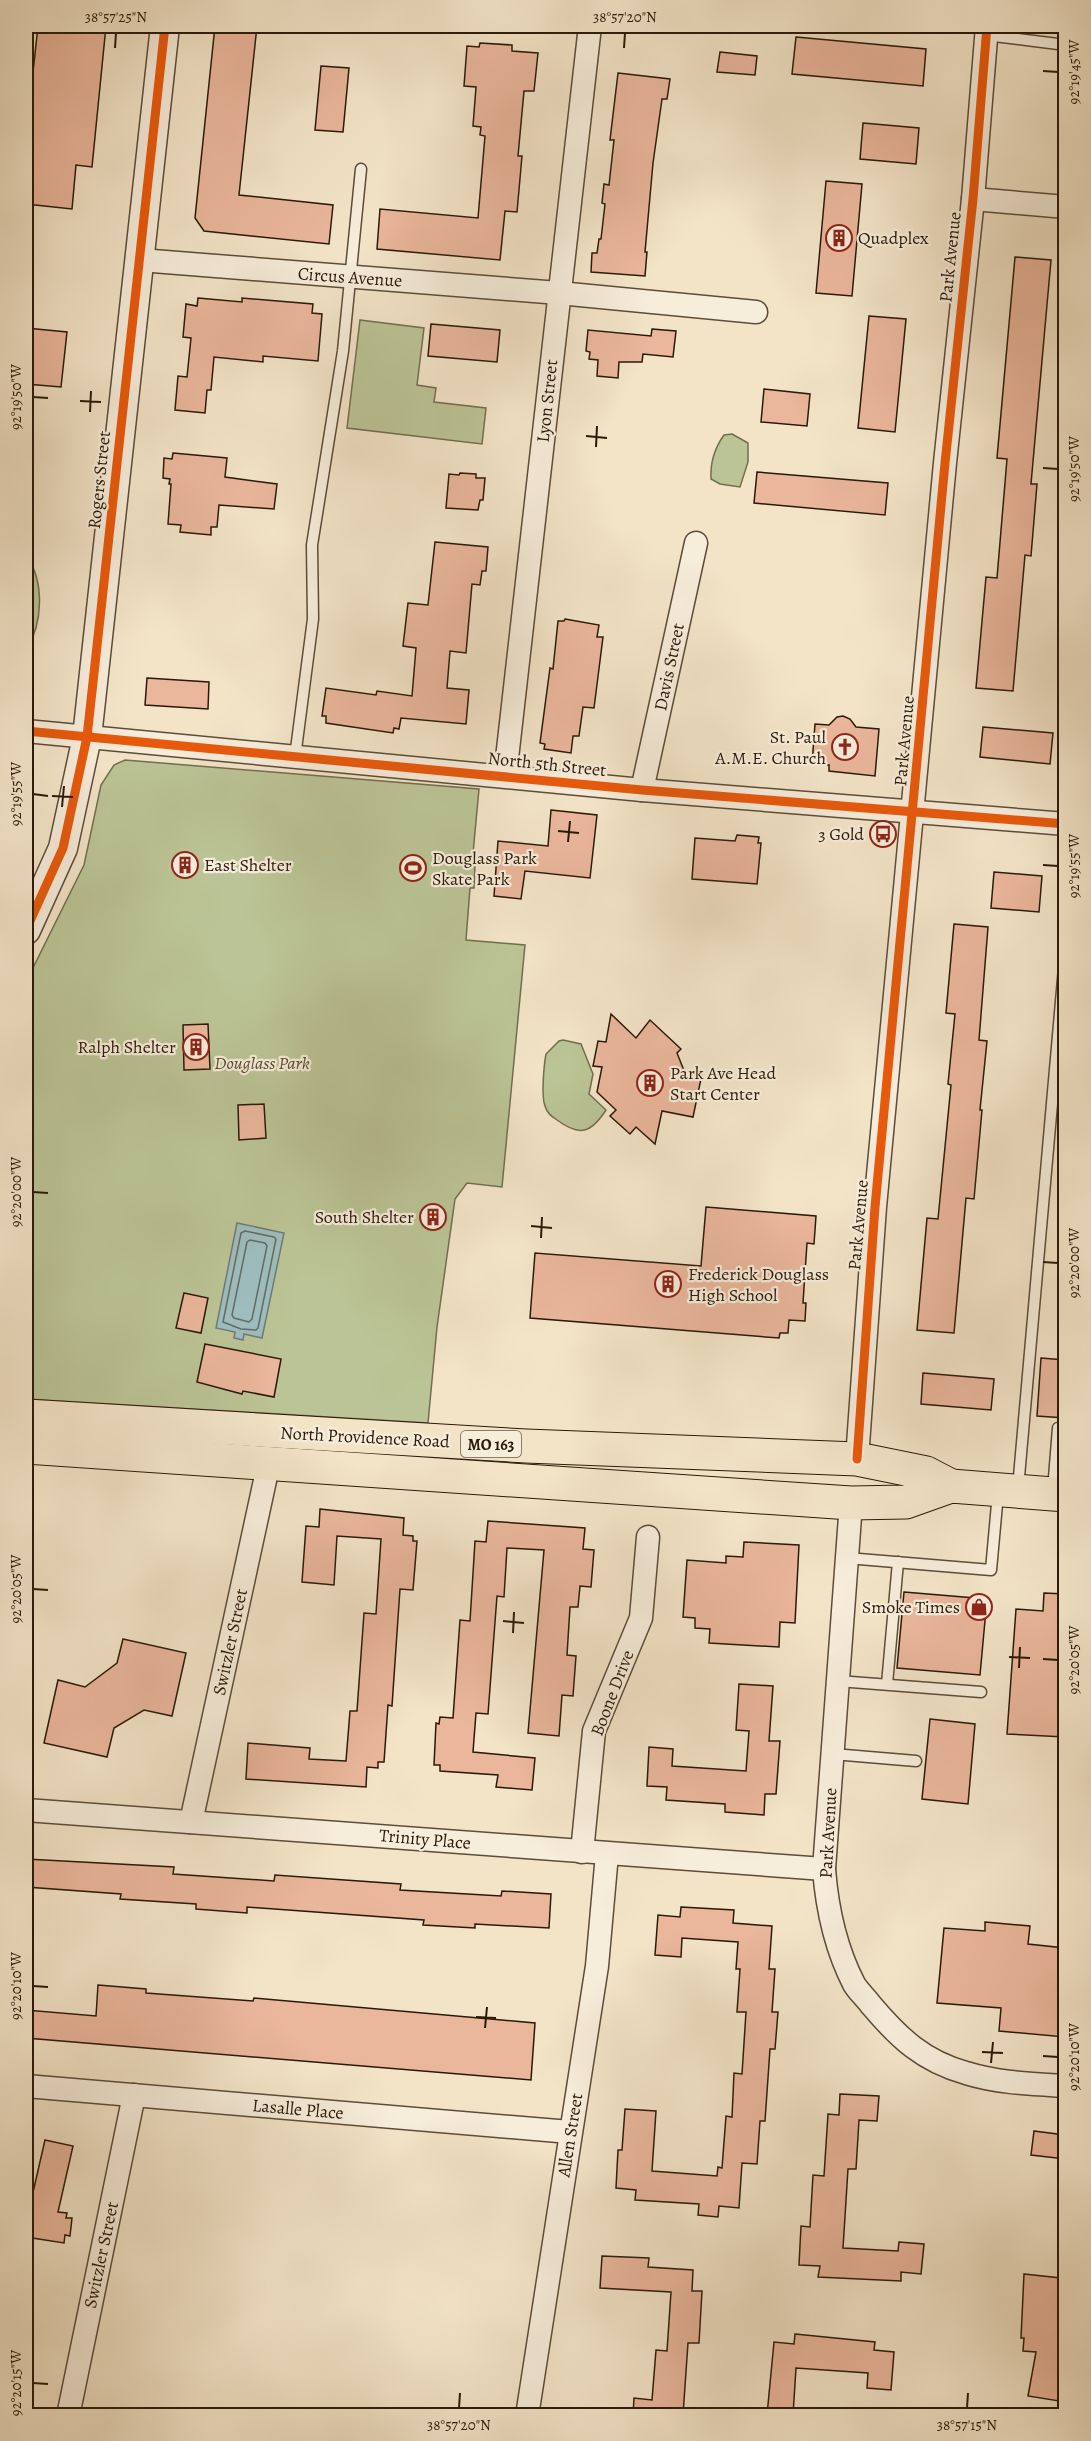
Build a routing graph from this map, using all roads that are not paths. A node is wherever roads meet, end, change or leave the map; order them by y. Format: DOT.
graph roads {
  1 [pos="165,26"];
  2 [pos="590,26"];
  3 [pos="987,30"];
  4 [pos="1065,45"];
  5 [pos="361,169"];
  6 [pos="973,199"];
  7 [pos="1065,207"];
  8 [pos="140,260"];
  9 [pos="349,277"];
  10 [pos="559,293"];
  11 [pos="756,312"];
  12 [pos="696,543"];
  13 [pos="26,731"];
  14 [pos="87,737"];
  15 [pos="295,757"];
  16 [pos="505,776"];
  17 [pos="642,790"];
  18 [pos="914,813"];
  19 [pos="1065,824"];
  20 [pos="26,930"];
  21 [pos="1065,945"];
  22 [pos="26,1416"];
  23 [pos="1065,1428"];
  24 [pos="26,1447"];
  25 [pos="857,1460"];
  26 [pos="269,1462"];
  27 [pos="938,1479"];
  28 [pos="1008,1491"];
  29 [pos="1059,1494"];
  30 [pos="740,1495"];
  31 [pos="851,1503"];
  32 [pos="648,1537"];
  33 [pos="847,1558"];
  34 [pos="898,1562"];
  35 [pos="838,1681"];
  36 [pos="887,1684"];
  37 [pos="981,1692"];
  38 [pos="833,1754"];
  39 [pos="916,1761"];
  40 [pos="26,1810"];
  41 [pos="191,1822"];
  42 [pos="582,1852"];
  43 [pos="607,1854"];
  44 [pos="824,1869"];
  45 [pos="26,2086"];
  46 [pos="1065,2086"];
  47 [pos="134,2095"];
  48 [pos="570,2132"];
  49 [pos="68,2415"];
  50 [pos="527,2415"];
  1 -- 8 [label="street, Rogers Street"];
  2 -- 10 [label="street, Lyon Street"];
  3 -- 4 [label="lane"];
  3 -- 6 [label="street, Park Avenue"];
  5 -- 9 [label="lane"];
  6 -- 7 [label="street"];
  6 -- 18 [label="street, Park Avenue"];
  8 -- 9 [label="street, Circus Avenue"];
  8 -- 14 [label="street, Rogers Street"];
  9 -- 10 [label="street, Circus Avenue"];
  9 -- 15 [label="lane"];
  10 -- 11 [label="street, Circus Avenue"];
  10 -- 16 [label="street, Lyon Street"];
  12 -- 17 [label="street, Davis Street"];
  13 -- 14 [label="street, North 5th Street"];
  14 -- 15 [label="street, North 5th Street"];
  14 -- 20 [label="street, Rogers Street"];
  15 -- 16 [label="street, North 5th Street"];
  16 -- 17 [label="street, North 5th Street"];
  17 -- 18 [label="street, North 5th Street"];
  18 -- 19 [label="street, North 5th Street"];
  18 -- 25 [label="street, Park Avenue"];
  21 -- 28 [label="lane"];
  22 -- 25 [label="main road, North Providence Road / MO 163"];
  23 -- 29 [label="lane"];
  24 -- 26 [label="main road, North Providence Road / MO 163"];
  25 -- 27 [label="main road, North Providence Road / MO 163"];
  25 -- 30 [label="main road"];
  26 -- 30 [label="main road, North Providence Road / MO 163"];
  26 -- 41 [label="street, Switzler Street"];
  27 -- 28 [label="main road, North Providence Road / MO 163"];
  27 -- 31 [label="main road, North Providence Road / MO 163"];
  28 -- 29 [label="main road, North Providence Road / MO 163"];
  28 -- 34 [label="lane"];
  30 -- 31 [label="main road, North Providence Road / MO 163"];
  31 -- 33 [label="street, Park Avenue"];
  32 -- 42 [label="street, Boone Drive"];
  33 -- 34 [label="lane"];
  33 -- 35 [label="street, Park Avenue"];
  34 -- 36 [label="lane"];
  35 -- 36 [label="lane"];
  35 -- 38 [label="street, Park Avenue"];
  36 -- 37 [label="lane"];
  38 -- 39 [label="lane"];
  38 -- 44 [label="street, Park Avenue"];
  40 -- 41 [label="street, Trinity Place"];
  41 -- 42 [label="street, Trinity Place"];
  42 -- 43 [label="street, Trinity Place"];
  43 -- 44 [label="street, Trinity Place"];
  43 -- 48 [label="street, Allen Street"];
  44 -- 46 [label="street, Park Avenue"];
  45 -- 47 [label="street, Lasalle Place"];
  47 -- 48 [label="street, Lasalle Place"];
  47 -- 49 [label="street, Switzler Street"];
  48 -- 50 [label="street, Allen Street"];
}
